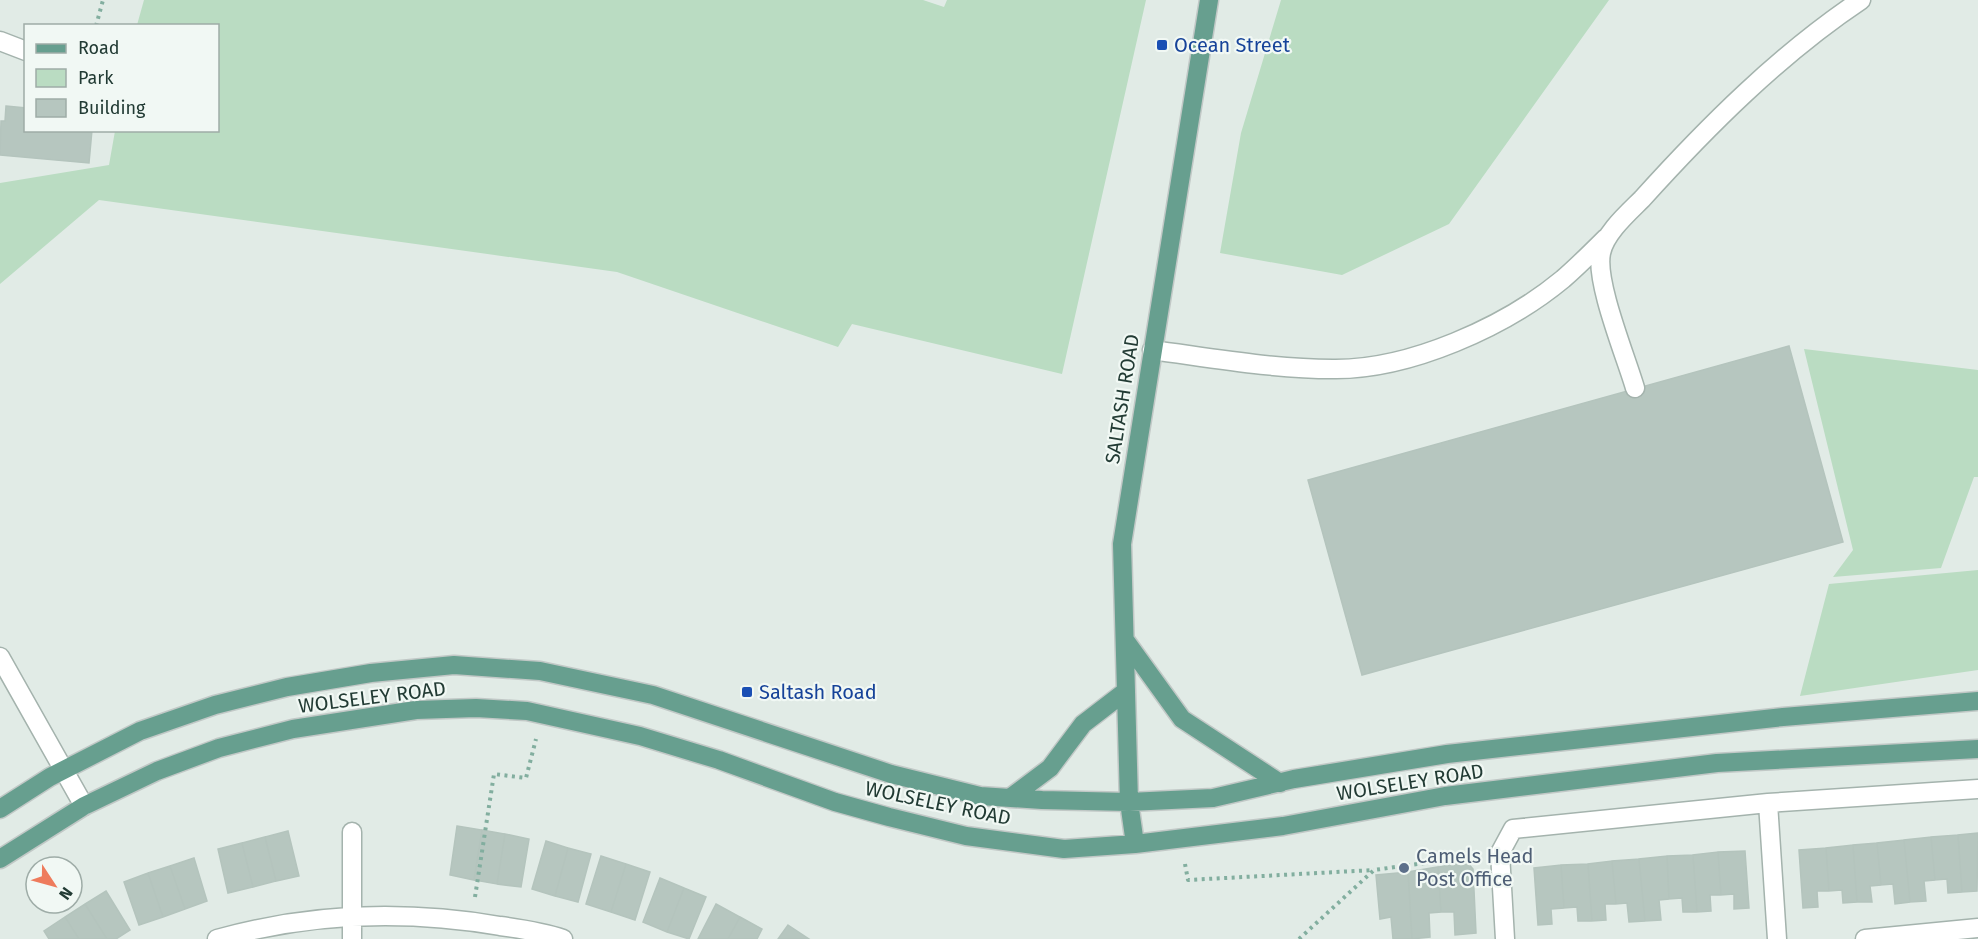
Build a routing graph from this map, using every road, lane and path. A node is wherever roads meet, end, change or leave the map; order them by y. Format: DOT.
graph roads {
  1 [pos="103,0"];
  2 [pos="1209,0"];
  3 [pos="1861,0"];
  4 [pos="97,24"];
  5 [pos="0,41"];
  6 [pos="24,50"];
  7 [pos="1612,233"];
  8 [pos="1152,350"];
  9 [pos="1635,388"];
  10 [pos="1125,640"];
  11 [pos="0,657"];
  12 [pos="1126,691"];
  13 [pos="1978,701"];
  14 [pos="542,715"];
  15 [pos="1978,749"];
  16 [pos="64,770"];
  17 [pos="1280,783"];
  18 [pos="1978,789"];
  19 [pos="1010,798"];
  20 [pos="1129,802"];
  21 [pos="1768,803"];
  22 [pos="84,806"];
  23 [pos="0,809"];
  24 [pos="352,832"];
  25 [pos="1180,838"];
  26 [pos="1135,844"];
  27 [pos="1500,853"];
  28 [pos="0,859"];
  29 [pos="1374,870"];
  30 [pos="354,917"];
  31 [pos="471,921"];
  32 [pos="1978,928"];
  33 [pos="1921,936"];
  34 [pos="218,939"];
  35 [pos="352,939"];
  36 [pos="563,939"];
  37 [pos="1299,939"];
  38 [pos="1505,939"];
  39 [pos="1777,939"];
  40 [pos="1865,939"];
  1 -- 4 [label="path"];
  2 -- 8 [label="main road, SALTASH ROAD"];
  3 -- 7 [label="street"];
  5 -- 6 [label="street"];
  7 -- 8 [label="street"];
  7 -- 9 [label="street"];
  8 -- 10 [label="main road, SALTASH ROAD"];
  10 -- 12 [label="main road, SALTASH ROAD"];
  10 -- 17 [label="main road"];
  11 -- 16 [label="street"];
  12 -- 19 [label="main road"];
  12 -- 20 [label="main road, SALTASH ROAD"];
  13 -- 17 [label="main road, WOLSELEY ROAD"];
  14 -- 22 [label="main road, WOLSELEY ROAD"];
  14 -- 26 [label="main road, WOLSELEY ROAD"];
  14 -- 31 [label="path"];
  15 -- 25 [label="main road, WOLSELEY ROAD"];
  16 -- 19 [label="main road, WOLSELEY ROAD"];
  16 -- 22 [label="street"];
  16 -- 23 [label="main road, WOLSELEY ROAD"];
  17 -- 20 [label="main road, WOLSELEY ROAD"];
  18 -- 21 [label="street"];
  19 -- 20 [label="main road, WOLSELEY ROAD"];
  20 -- 26 [label="main road, SALTASH ROAD"];
  21 -- 27 [label="street"];
  21 -- 39 [label="street"];
  22 -- 28 [label="main road, WOLSELEY ROAD"];
  24 -- 30 [label="street"];
  25 -- 26 [label="main road, WOLSELEY ROAD"];
  25 -- 29 [label="path"];
  27 -- 29 [label="path"];
  27 -- 38 [label="street"];
  29 -- 37 [label="path"];
  30 -- 31 [label="street"];
  30 -- 34 [label="street"];
  30 -- 35 [label="street"];
  31 -- 36 [label="street"];
  32 -- 33 [label="street"];
  33 -- 40 [label="street"];
}
